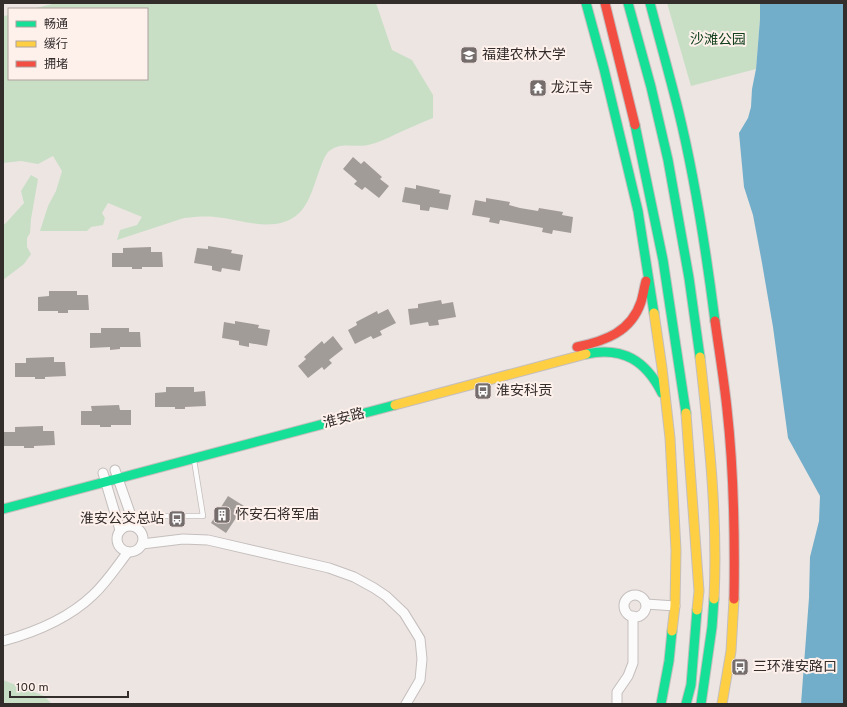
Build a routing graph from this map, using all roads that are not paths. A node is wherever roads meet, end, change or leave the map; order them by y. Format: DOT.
graph roads {
  1 [pos="586,3"];
  2 [pos="605,3"];
  3 [pos="628,3"];
  4 [pos="650,3"];
  5 [pos="647,273"];
  6 [pos="666,401"];
  7 [pos="194,458"];
  8 [pos="117,474"];
  9 [pos="104,477"];
  10 [pos="3,500"];
  11 [pos="3,509"];
  12 [pos="153,516"];
  13 [pos="135,527"];
  14 [pos="120,530"];
  15 [pos="142,544"];
  16 [pos="128,552"];
  17 [pos="646,604"];
  18 [pos="675,606"];
  19 [pos="633,616"];
  20 [pos="3,641"];
  21 [pos="406,704"];
  22 [pos="617,704"];
  23 [pos="661,704"];
  24 [pos="685,704"];
  25 [pos="701,704"];
  26 [pos="722,704"];
  1 -- 5 [label="main road"];
  2 -- 24 [label="main road"];
  3 -- 25 [label="main road"];
  4 -- 26 [label="main road"];
  5 -- 6 [label="main road"];
  5 -- 8 [label="main road, 淮安路"];
  6 -- 7 [label="main road, 淮安路"];
  6 -- 18 [label="main road"];
  7 -- 8 [label="main road, 淮安路"];
  7 -- 12 [label="lane"];
  8 -- 9 [label="main road, 淮安路"];
  8 -- 13 [label="street"];
  9 -- 10 [label="main road, 淮安路"];
  9 -- 11 [label="main road, 淮安路"];
  9 -- 14 [label="street"];
  13 -- 14 [label="street"];
  13 -- 15 [label="street"];
  14 -- 16 [label="street"];
  15 -- 16 [label="street"];
  15 -- 21 [label="street"];
  16 -- 20 [label="street"];
  17 -- 18 [label="street"];
  17 -- 19 [label="street"];
  17 -- 19 [label="street"];
  18 -- 23 [label="main road"];
  19 -- 22 [label="street"];
}
